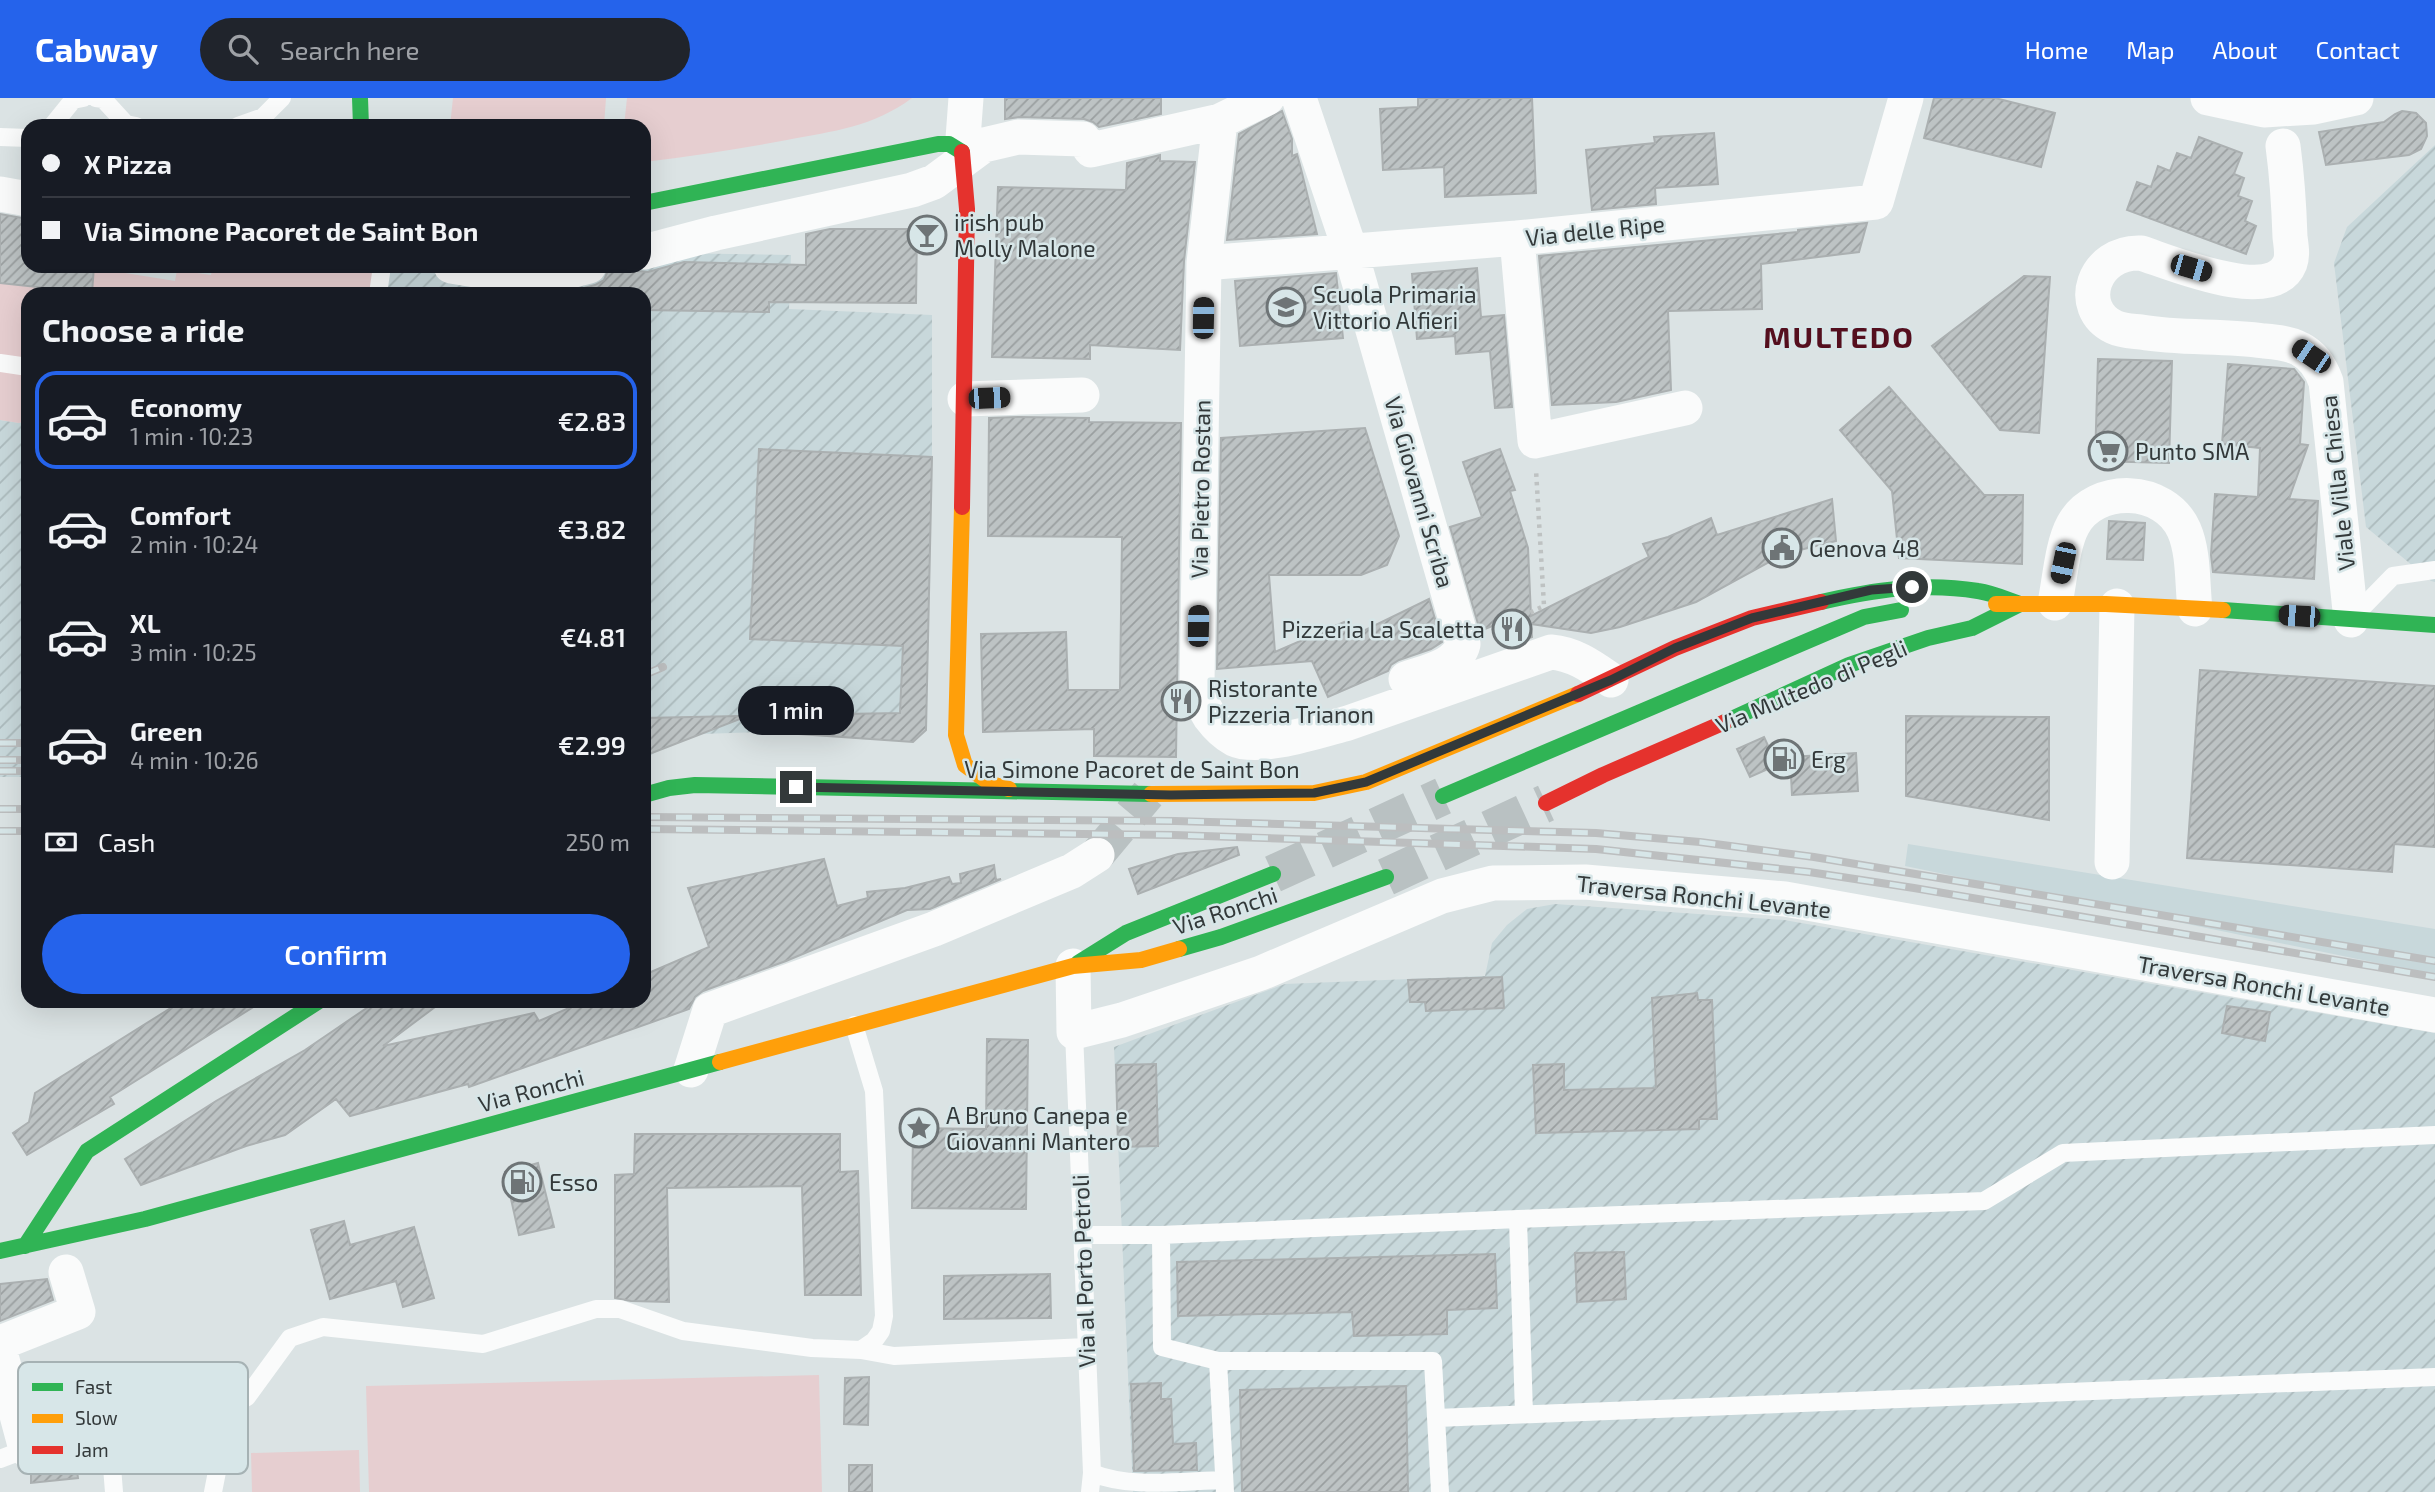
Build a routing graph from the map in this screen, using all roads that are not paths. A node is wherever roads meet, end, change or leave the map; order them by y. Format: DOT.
graph roads {
  1 [pos="83,98"];
  2 [pos="96,98"];
  3 [pos="282,98"];
  4 [pos="360,98"];
  5 [pos="966,98"];
  6 [pos="1267,98"];
  7 [pos="1299,98"];
  8 [pos="1906,98"];
  9 [pos="2208,98"];
  10 [pos="2355,98"];
  11 [pos="58,119"];
  12 [pos="121,119"];
  13 [pos="257,119"];
  14 [pos="361,119"];
  15 [pos="1220,121"];
  16 [pos="0,137"];
  17 [pos="21,138"];
  18 [pos="2283,146"];
  19 [pos="962,156"];
  20 [pos="0,194"];
  21 [pos="21,198"];
  22 [pos="651,202"];
  23 [pos="1517,238"];
  24 [pos="651,250"];
  25 [pos="1350,250"];
  26 [pos="1205,263"];
  27 [pos="494,273"];
  28 [pos="562,273"];
  29 [pos="0,363"];
  30 [pos="21,366"];
  31 [pos="1082,395"];
  32 [pos="965,399"];
  33 [pos="1685,408"];
  34 [pos="2435,570"];
  35 [pos="2055,603"];
  36 [pos="2020,604"];
  37 [pos="1958,606"];
  38 [pos="2117,606"];
  39 [pos="1921,607"];
  40 [pos="2194,609"];
  41 [pos="2351,620"];
  42 [pos="2435,625"];
  43 [pos="1675,648"];
  44 [pos="1711,669"];
  45 [pos="1611,680"];
  46 [pos="1709,704"];
  47 [pos="1348,723"];
  48 [pos="956,736"];
  49 [pos="1634,743"];
  50 [pos="948,757"];
  51 [pos="933,773"];
  52 [pos="1603,775"];
  53 [pos="871,788"];
  54 [pos="651,793"];
  55 [pos="1026,793"];
  56 [pos="1443,796"];
  57 [pos="1546,803"];
  58 [pos="1097,855"];
  59 [pos="2112,862"];
  60 [pos="1273,874"];
  61 [pos="1386,877"];
  62 [pos="1073,966"];
  63 [pos="308,1008"];
  64 [pos="2435,1015"];
  65 [pos="854,1026"];
  66 [pos="1074,1032"];
  67 [pos="691,1070"];
  68 [pos="2435,1135"];
  69 [pos="88,1151"];
  70 [pos="87,1179"];
  71 [pos="112,1213"];
  72 [pos="1518,1219"];
  73 [pos="135,1221"];
  74 [pos="1082,1235"];
  75 [pos="1161,1235"];
  76 [pos="25,1246"];
  77 [pos="0,1251"];
  78 [pos="65,1272"];
  79 [pos="0,1343"];
  80 [pos="1086,1347"];
  81 [pos="861,1350"];
  82 [pos="0,1352"];
  83 [pos="1218,1361"];
  84 [pos="2435,1377"];
  85 [pos="248,1395"];
  86 [pos="1524,1414"];
  87 [pos="1437,1418"];
  88 [pos="13,1454"];
  89 [pos="1092,1473"];
  90 [pos="113,1474"];
  91 [pos="217,1474"];
  92 [pos="1225,1486"];
  93 [pos="114,1492"];
  94 [pos="213,1492"];
  95 [pos="1090,1492"];
  96 [pos="1440,1492"];
  1 -- 11 [label="lane"];
  2 -- 12 [label="lane"];
  3 -- 13 [label="lane"];
  4 -- 14 [label="main road"];
  5 -- 19 [label="street"];
  6 -- 15 [label="street"];
  7 -- 25 [label="street, Via Giovanni Scriba"];
  8 -- 23 [label="street, Via delle Ripe"];
  9 -- 10 [label="street"];
  15 -- 19 [label="street"];
  15 -- 26 [label="street, Via Pietro Rostan"];
  16 -- 17 [label="lane"];
  18 -- 41 [label="street, Viale Villa Chiesa"];
  19 -- 22 [label="main road"];
  19 -- 24 [label="street"];
  19 -- 32 [label="main road"];
  20 -- 21 [label="street"];
  23 -- 25 [label="street, Via delle Ripe"];
  23 -- 33 [label="street"];
  25 -- 26 [label="street, Via delle Ripe"];
  25 -- 47 [label="street, Via Giovanni Scriba"];
  26 -- 47 [label="street, Via Pietro Rostan"];
  27 -- 28 [label="street"];
  29 -- 30 [label="lane"];
  31 -- 32 [label="street"];
  32 -- 48 [label="main road"];
  34 -- 41 [label="lane"];
  35 -- 36 [label="main road, Via Multedo di Pegli"];
  35 -- 38 [label="main road, Via Multedo di Pegli"];
  35 -- 40 [label="street"];
  36 -- 37 [label="main road, Via Multedo di Pegli"];
  36 -- 43 [label="main road, Via Multedo di Pegli"];
  36 -- 52 [label="main road, Via Multedo di Pegli"];
  38 -- 40 [label="main road, Via Multedo di Pegli"];
  38 -- 59 [label="street"];
  39 -- 44 [label="main road, Via Multedo di Pegli"];
  40 -- 41 [label="main road, Via Multedo di Pegli"];
  41 -- 42 [label="main road, Via Multedo di Pegli"];
  43 -- 44 [label="main road"];
  43 -- 45 [label="main road, Via Simone Pacoret de Saint Bon"];
  44 -- 46 [label="main road, Via Multedo di Pegli"];
  44 -- 56 [label="main road"];
  45 -- 47 [label="street, Via Pietro Rostan"];
  45 -- 55 [label="main road, Via Simone Pacoret de Saint Bon"];
  48 -- 50 [label="main road"];
  48 -- 55 [label="main road"];
  49 -- 52 [label="main road, Via Multedo di Pegli"];
  51 -- 53 [label="main road"];
  52 -- 57 [label="main road, Via Multedo di Pegli"];
  53 -- 54 [label="main road, Via Simone Pacoret de Saint Bon"];
  53 -- 55 [label="main road, Via Simone Pacoret de Saint Bon"];
  58 -- 67 [label="street"];
  60 -- 62 [label="main road, Via Ronchi"];
  61 -- 62 [label="main road, Via Ronchi"];
  62 -- 65 [label="main road, Via Ronchi"];
  62 -- 66 [label="street, Via al Porto Petroli"];
  63 -- 69 [label="main road"];
  64 -- 66 [label="street, Traversa Ronchi Levante"];
  65 -- 67 [label="main road, Via Ronchi"];
  65 -- 81 [label="lane"];
  66 -- 74 [label="lane, Via al Porto Petroli"];
  67 -- 73 [label="main road, Via Ronchi"];
  68 -- 72 [label="lane"];
  69 -- 70 [label="main road"];
  69 -- 76 [label="main road"];
  71 -- 73 [label="main road"];
  72 -- 75 [label="lane"];
  72 -- 86 [label="lane"];
  73 -- 76 [label="main road, Via Ronchi"];
  74 -- 75 [label="lane"];
  74 -- 80 [label="lane, Via al Porto Petroli"];
  75 -- 83 [label="lane"];
  76 -- 77 [label="main road, Via Ronchi"];
  78 -- 79 [label="street"];
  80 -- 81 [label="lane"];
  80 -- 89 [label="lane, Via al Porto Petroli"];
  81 -- 85 [label="lane"];
  82 -- 88 [label="street"];
  83 -- 87 [label="lane"];
  83 -- 92 [label="lane"];
  84 -- 86 [label="lane"];
  86 -- 87 [label="lane"];
  87 -- 96 [label="lane"];
  89 -- 92 [label="lane"];
  89 -- 95 [label="lane, Via al Porto Petroli"];
  90 -- 93 [label="lane"];
  91 -- 94 [label="lane"];
}
